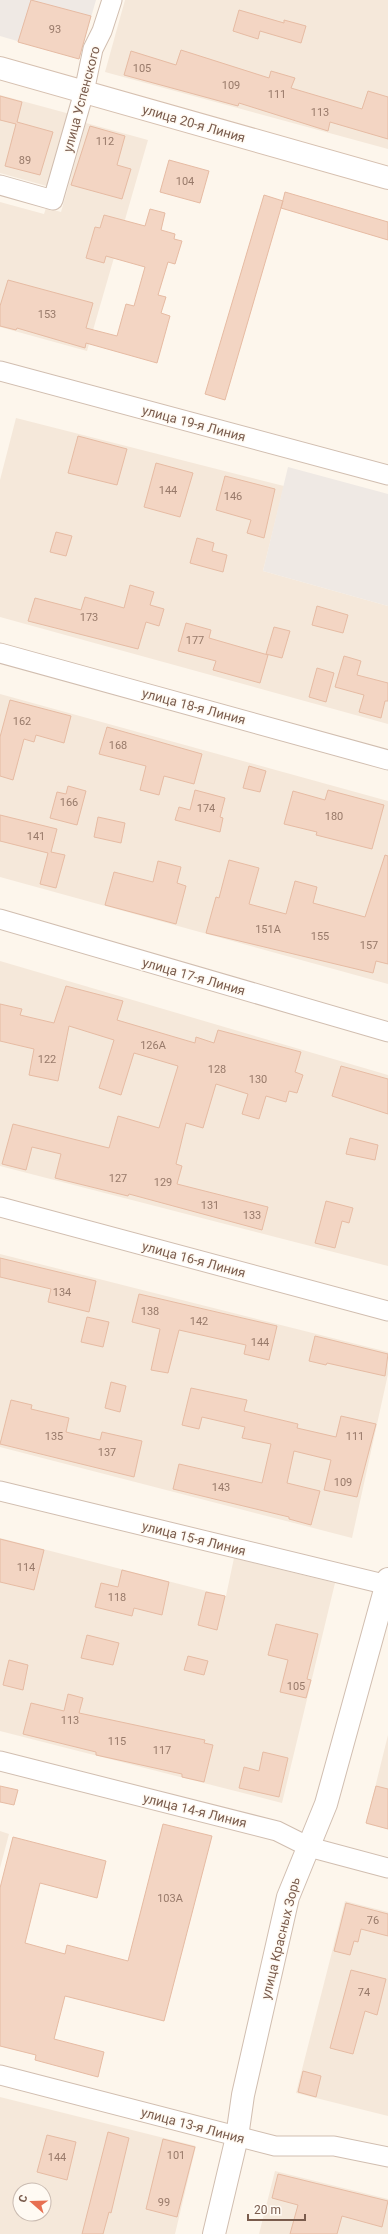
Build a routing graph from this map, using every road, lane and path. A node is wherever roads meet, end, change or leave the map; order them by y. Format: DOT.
graph roads {
  1 [pos="112,0"];
  2 [pos="0,68"];
  3 [pos="84,92"];
  4 [pos="388,178"];
  5 [pos="0,185"];
  6 [pos="0,371"];
  7 [pos="388,475"];
  8 [pos="0,653"];
  9 [pos="388,760"];
  10 [pos="0,919"];
  11 [pos="388,1032"];
  12 [pos="0,1207"];
  13 [pos="388,1311"];
  14 [pos="0,1491"];
  15 [pos="388,1583"];
  16 [pos="0,1761"];
  17 [pos="309,1847"];
  18 [pos="388,1868"];
  19 [pos="0,2075"];
  20 [pos="237,2136"];
  21 [pos="388,2157"];
  22 [pos="214,2234"];
  1 -- 3 [label="street, улица Успенского"];
  2 -- 3 [label="street, улица 20-я Линия"];
  3 -- 4 [label="street, улица 20-я Линия"];
  3 -- 5 [label="street, улица Успенского"];
  6 -- 7 [label="street, улица 19-я Линия"];
  8 -- 9 [label="street, улица 18-я Линия"];
  10 -- 11 [label="street, улица 17-я Линия"];
  12 -- 13 [label="street, улица 16-я Линия"];
  14 -- 15 [label="street, улица 15-я Линия"];
  15 -- 17 [label="street, улица Красных Зорь"];
  16 -- 17 [label="street, улица 14-я Линия"];
  17 -- 18 [label="street, улица 14-я Линия"];
  17 -- 20 [label="street, улица Красных Зорь"];
  19 -- 20 [label="street, улица 13-я Линия"];
  20 -- 21 [label="street, улица 13-я Линия"];
  20 -- 22 [label="street, улица Красных Зорь"];
}
